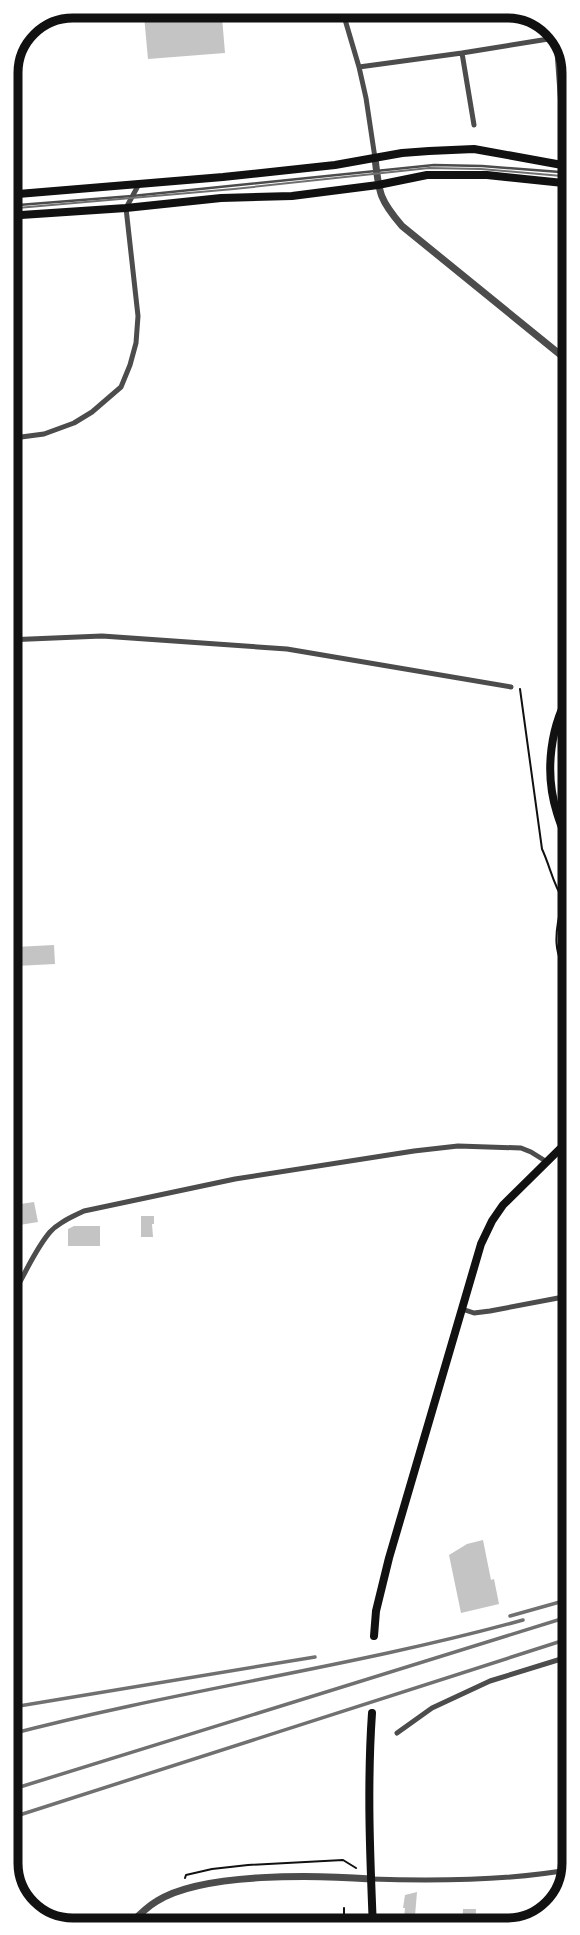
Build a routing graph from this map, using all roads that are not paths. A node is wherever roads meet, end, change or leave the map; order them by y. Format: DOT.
graph roads {
  1 [pos="345,18"];
  2 [pos="551,38"];
  3 [pos="462,53"];
  4 [pos="560,55"];
  5 [pos="359,67"];
  6 [pos="562,120"];
  7 [pos="474,125"];
  8 [pos="375,158"];
  9 [pos="562,165"];
  10 [pos="377,170"];
  11 [pos="541,171"];
  12 [pos="562,172"];
  13 [pos="562,183"];
  14 [pos="139,184"];
  15 [pos="378,186"];
  16 [pos="18,194"];
  17 [pos="132,196"];
  18 [pos="18,205"];
  19 [pos="126,208"];
  20 [pos="18,215"];
  21 [pos="562,356"];
  22 [pos="18,437"];
  23 [pos="18,640"];
  24 [pos="511,687"];
  25 [pos="562,710"];
  26 [pos="562,829"];
  27 [pos="562,1147"];
  28 [pos="548,1162"];
  29 [pos="18,1284"];
  30 [pos="562,1297"];
  31 [pos="462,1309"];
  32 [pos="374,1636"];
  33 [pos="562,1659"];
  34 [pos="372,1713"];
  35 [pos="397,1733"];
  36 [pos="562,1870"];
  37 [pos="371,1878"];
  38 [pos="138,1917"];
  39 [pos="373,1918"];
  1 -- 5 [label="street"];
  2 -- 3 [label="street"];
  3 -- 5 [label="street"];
  3 -- 7 [label="street"];
  4 -- 6 [label="street"];
  5 -- 8 [label="street"];
  8 -- 9 [label="main road"];
  8 -- 10 [label="street"];
  8 -- 14 [label="main road"];
  9 -- 11 [label="lane"];
  10 -- 11 [label="lane"];
  10 -- 15 [label="street"];
  10 -- 17 [label="lane"];
  11 -- 12 [label="lane"];
  13 -- 15 [label="main road"];
  14 -- 16 [label="main road"];
  14 -- 17 [label="street"];
  15 -- 19 [label="main road"];
  15 -- 21 [label="street"];
  17 -- 18 [label="lane"];
  17 -- 19 [label="street"];
  19 -- 20 [label="main road"];
  19 -- 22 [label="street"];
  23 -- 24 [label="street"];
  25 -- 26 [label="main road"];
  27 -- 28 [label="main road"];
  28 -- 29 [label="street"];
  28 -- 31 [label="main road"];
  30 -- 31 [label="street"];
  31 -- 32 [label="main road"];
  33 -- 35 [label="street"];
  34 -- 37 [label="main road"];
  36 -- 37 [label="street"];
  37 -- 38 [label="street"];
  37 -- 39 [label="main road"];
}
